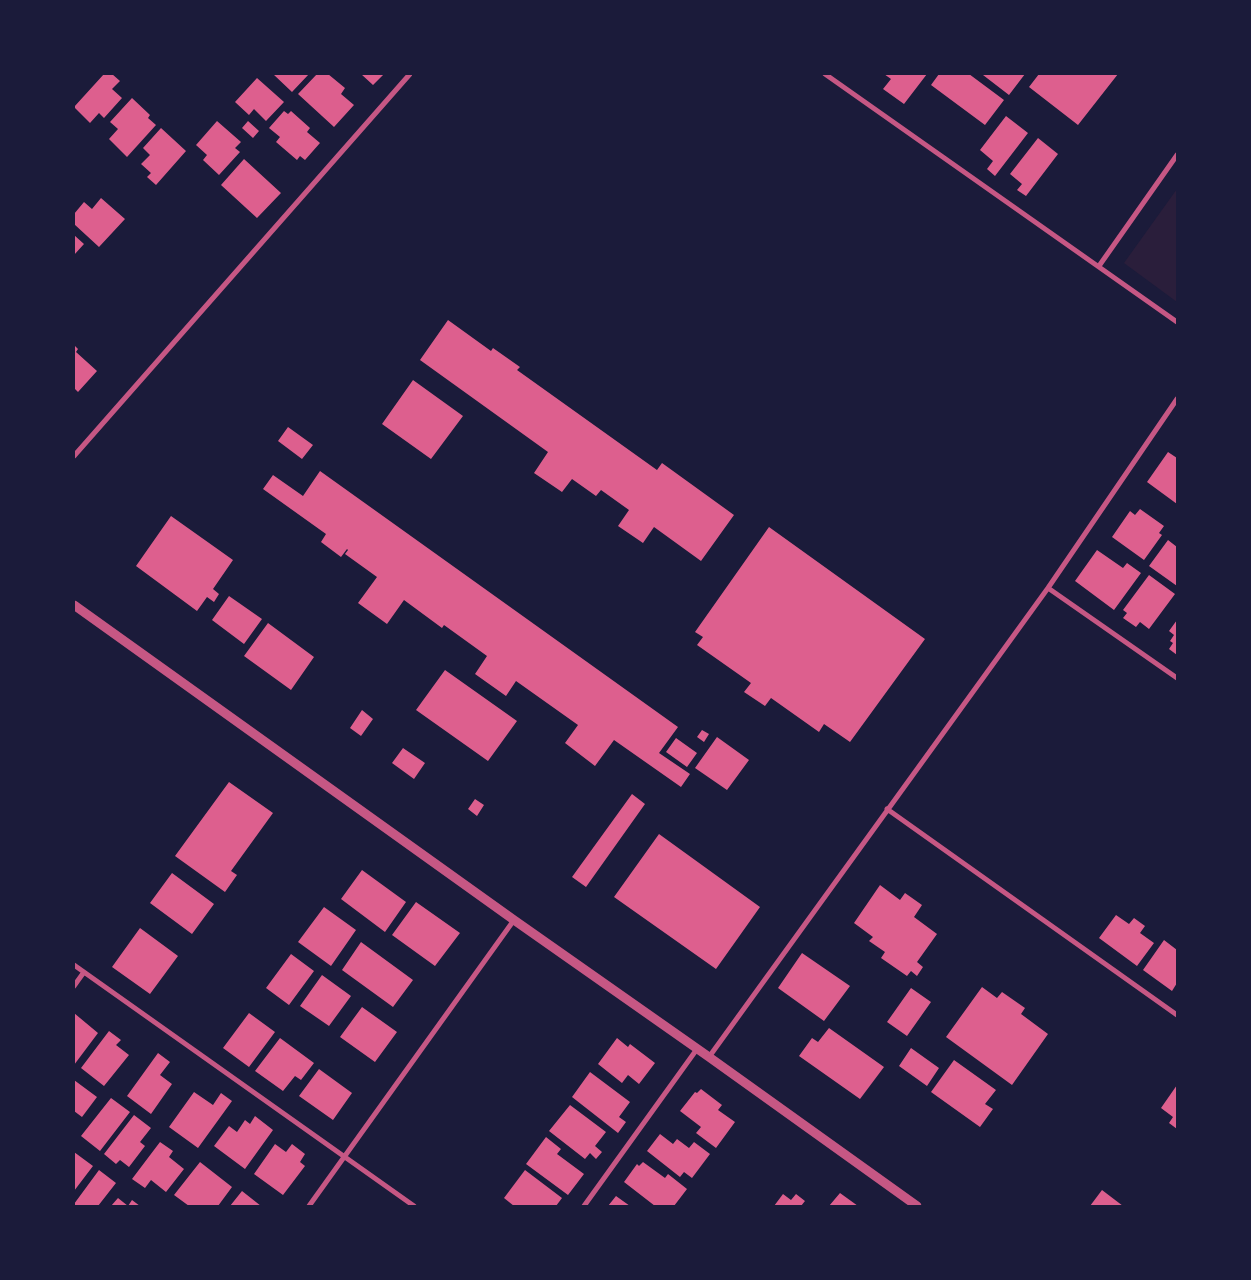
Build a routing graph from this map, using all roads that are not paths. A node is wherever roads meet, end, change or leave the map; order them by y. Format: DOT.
graph roads {
  1 [pos="410,74"];
  2 [pos="825,74"];
  3 [pos="1177,155"];
  4 [pos="1099,266"];
  5 [pos="1177,322"];
  6 [pos="1177,399"];
  7 [pos="74,456"];
  8 [pos="1048,588"];
  9 [pos="74,604"];
  10 [pos="1177,678"];
  11 [pos="887,809"];
  12 [pos="514,920"];
  13 [pos="74,964"];
  14 [pos="84,972"];
  15 [pos="74,986"];
  16 [pos="1177,1015"];
  17 [pos="697,1050"];
  18 [pos="709,1057"];
  19 [pos="345,1157"];
  20 [pos="309,1206"];
  21 [pos="414,1206"];
  22 [pos="584,1206"];
  23 [pos="917,1206"];
  1 -- 7 [label="street"];
  2 -- 4 [label="street"];
  3 -- 4 [label="street"];
  4 -- 5 [label="street"];
  6 -- 8 [label="street"];
  8 -- 10 [label="street"];
  8 -- 11 [label="street"];
  9 -- 12 [label="street"];
  11 -- 16 [label="street"];
  11 -- 18 [label="street"];
  12 -- 17 [label="street"];
  12 -- 19 [label="street"];
  13 -- 14 [label="street"];
  14 -- 15 [label="street"];
  14 -- 19 [label="street"];
  17 -- 18 [label="street"];
  17 -- 22 [label="street"];
  18 -- 23 [label="street"];
  19 -- 20 [label="street"];
  19 -- 21 [label="street"];
}
